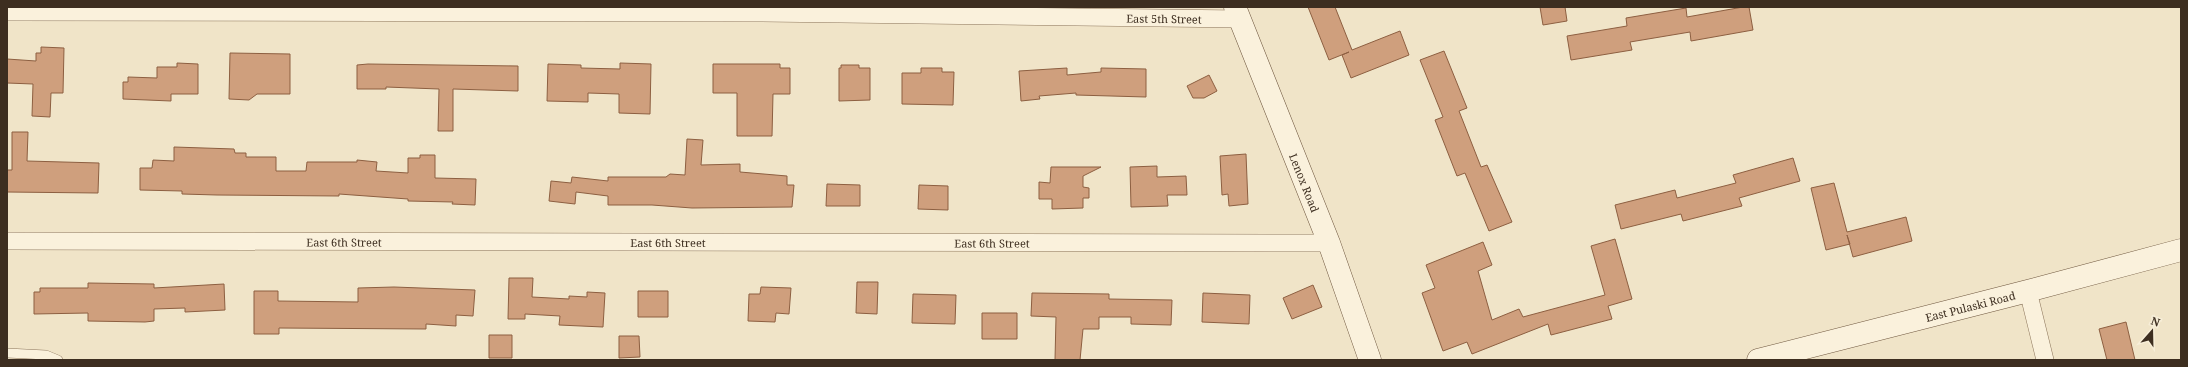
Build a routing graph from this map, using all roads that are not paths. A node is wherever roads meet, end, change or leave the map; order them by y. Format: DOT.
graph roads {
  1 [pos="7,12"];
  2 [pos="1238,13"];
  3 [pos="7,241"];
  4 [pos="1329,243"];
  5 [pos="2181,250"];
  6 [pos="2028,291"];
  7 [pos="7,353"];
  8 [pos="58,360"];
  9 [pos="1370,360"];
  10 [pos="1758,360"];
  11 [pos="2045,360"];
  1 -- 2 [label="street, East 5th Street"];
  2 -- 4 [label="main road, Lenox Road"];
  3 -- 4 [label="street, East 6th Street"];
  4 -- 9 [label="main road, Lenox Road"];
  5 -- 6 [label="main road, East Pulaski Road"];
  6 -- 10 [label="main road, East Pulaski Road"];
  6 -- 11 [label="street"];
  7 -- 8 [label="lane"];
}
